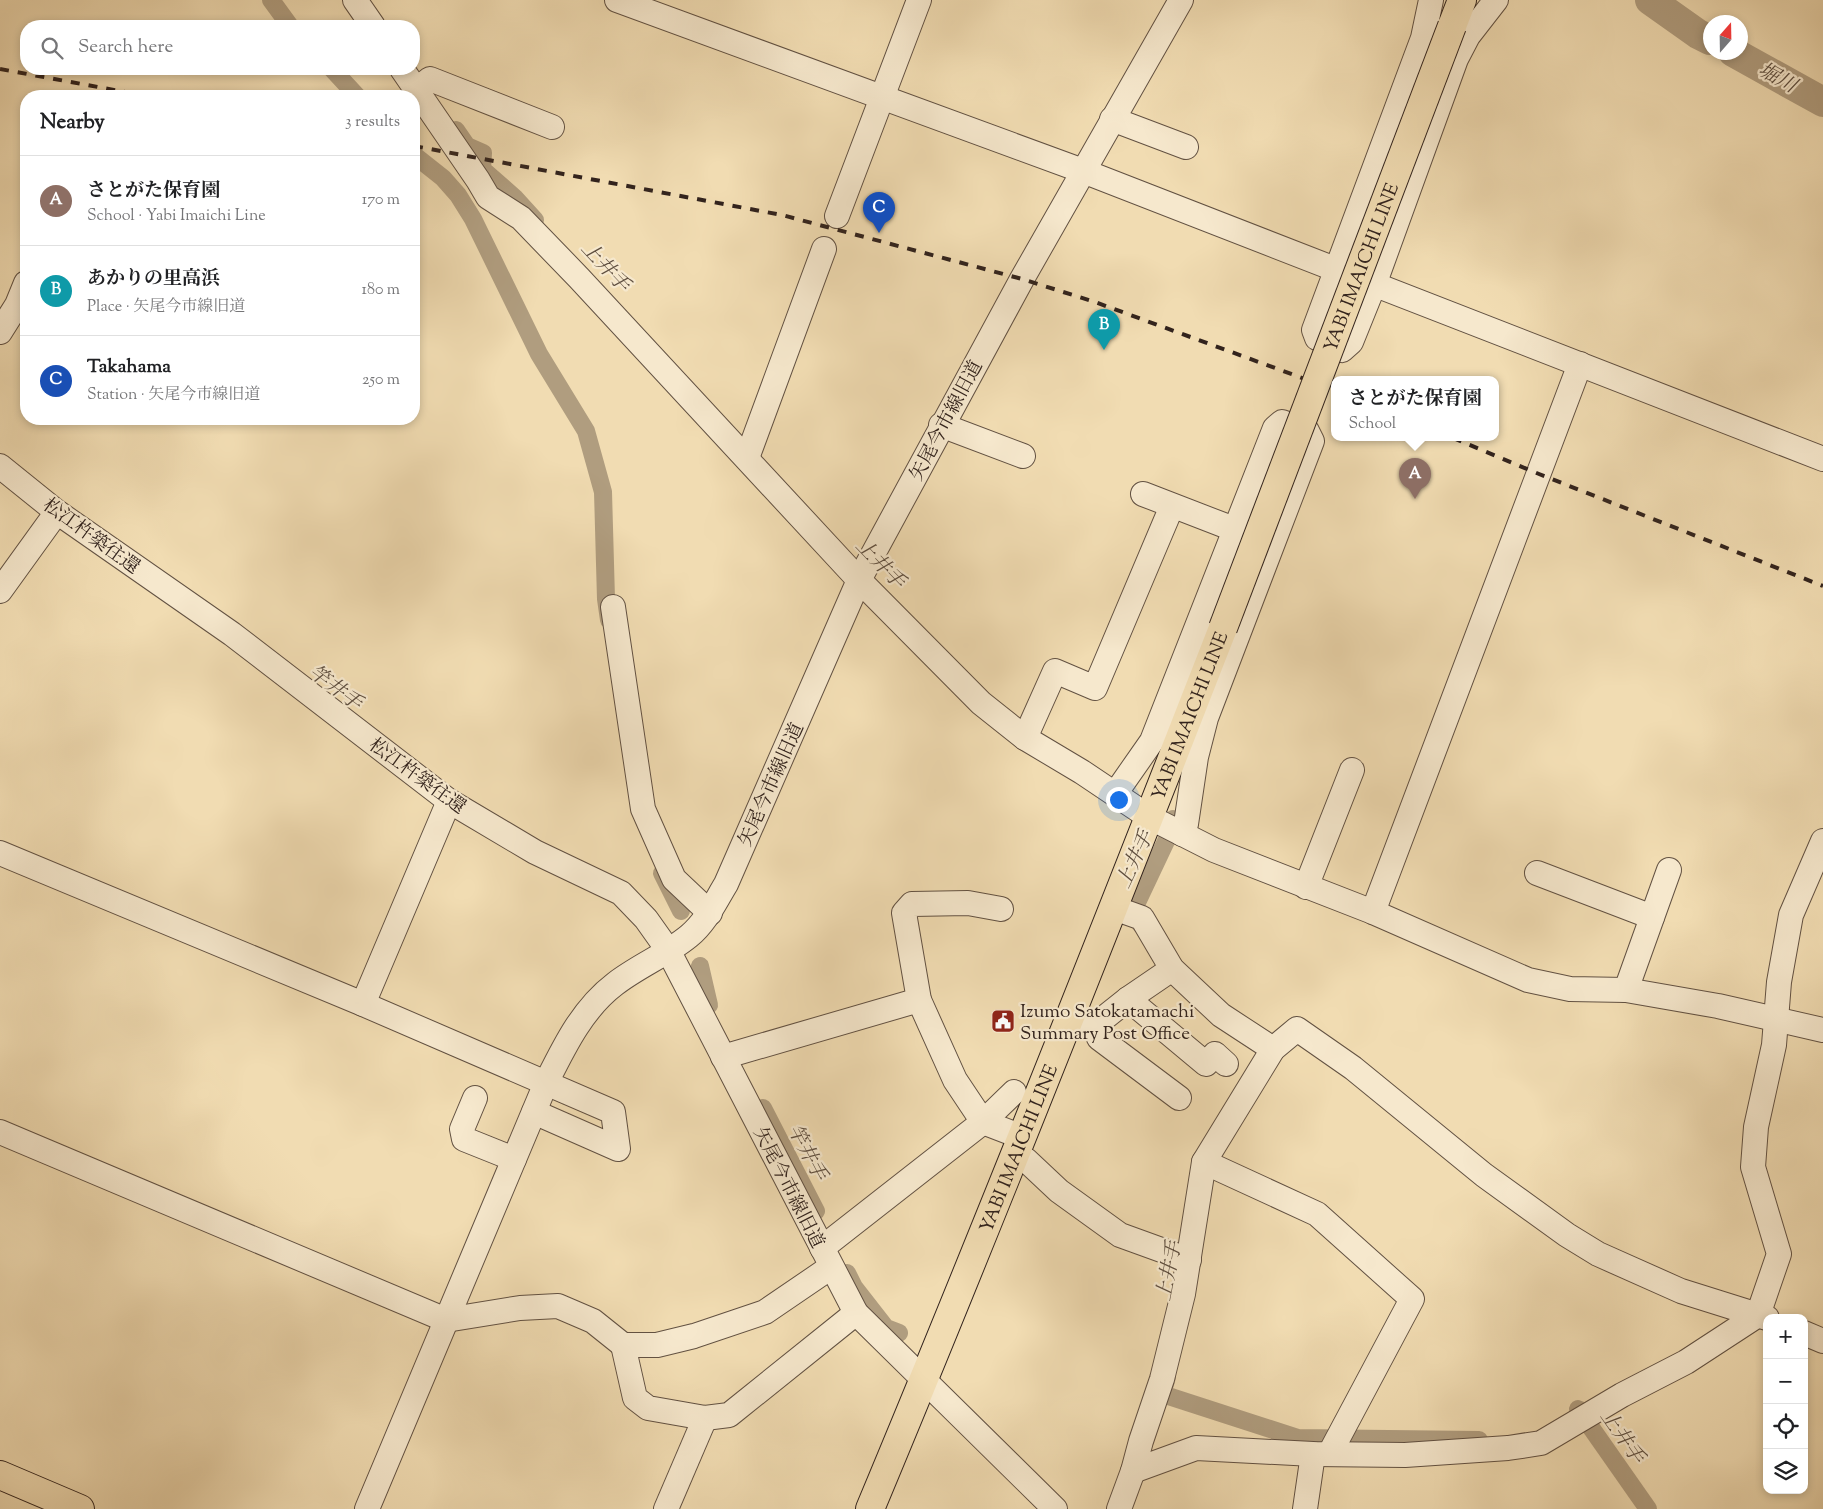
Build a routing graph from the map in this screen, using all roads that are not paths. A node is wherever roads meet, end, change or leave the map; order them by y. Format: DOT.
graph roads {
  1 [pos="355,0"];
  2 [pos="617,0"];
  3 [pos="919,0"];
  4 [pos="1181,0"];
  5 [pos="1431,0"];
  6 [pos="1462,0"];
  7 [pos="1496,0"];
  8 [pos="369,20"];
  9 [pos="406,75"];
  10 [pos="416,90"];
  11 [pos="420,96"];
  12 [pos="882,97"];
  13 [pos="1112,119"];
  14 [pos="552,127"];
  15 [pos="1186,147"];
  16 [pos="1083,171"];
  17 [pos="837,216"];
  18 [pos="824,249"];
  19 [pos="1336,270"];
  20 [pos="1374,285"];
  21 [pos="20,298"];
  22 [pos="0,332"];
  23 [pos="1580,364"];
  24 [pos="942,425"];
  25 [pos="1023,456"];
  26 [pos="747,458"];
  27 [pos="1823,459"];
  28 [pos="0,466"];
  29 [pos="1143,494"];
  30 [pos="1172,506"];
  31 [pos="57,512"];
  32 [pos="1226,526"];
  33 [pos="859,580"];
  34 [pos="0,591"];
  35 [pos="613,606"];
  36 [pos="1025,738"];
  37 [pos="1352,770"];
  38 [pos="1115,794"];
  39 [pos="449,801"];
  40 [pos="1149,817"];
  41 [pos="1182,834"];
  42 [pos="1823,841"];
  43 [pos="0,853"];
  44 [pos="1669,870"];
  45 [pos="1537,873"];
  46 [pos="1306,886"];
  47 [pos="1114,908"];
  48 [pos="1001,909"];
  49 [pos="1373,912"];
  50 [pos="710,913"];
  51 [pos="1652,917"];
  52 [pos="668,950"];
  53 [pos="1172,969"];
  54 [pos="1626,990"];
  55 [pos="1128,999"];
  56 [pos="919,1000"];
  57 [pos="363,1004"];
  58 [pos="1082,1021"];
  59 [pos="1777,1021"];
  60 [pos="1823,1030"];
  61 [pos="1273,1049"];
  62 [pos="723,1057"];
  63 [pos="1226,1064"];
  64 [pos="546,1083"];
  65 [pos="1014,1092"];
  66 [pos="475,1098"];
  67 [pos="1179,1098"];
  68 [pos="534,1112"];
  69 [pos="983,1122"];
  70 [pos="0,1132"];
  71 [pos="1019,1147"];
  72 [pos="514,1159"];
  73 [pos="1204,1162"];
  74 [pos="827,1258"];
  75 [pos="1189,1260"];
  76 [pos="856,1313"];
  77 [pos="1762,1317"];
  78 [pos="446,1320"];
  79 [pos="1808,1335"];
  80 [pos="1823,1341"];
  81 [pos="623,1345"];
  82 [pos="925,1379"];
  83 [pos="705,1418"];
  84 [pos="1321,1454"];
  85 [pos="1133,1470"];
  86 [pos="0,1475"];
  87 [pos="80,1509"];
  88 [pos="367,1509"];
  89 [pos="666,1509"];
  90 [pos="870,1509"];
  91 [pos="1056,1509"];
  92 [pos="1119,1509"];
  93 [pos="1305,1509"];
  1 -- 8 [label="street"];
  2 -- 12 [label="street"];
  3 -- 12 [label="street"];
  4 -- 13 [label="street, 矢尾今市線旧道"];
  5 -- 19 [label="street"];
  6 -- 40 [label="main road, YABI IMAICHI LINE, bridge"];
  7 -- 20 [label="street"];
  9 -- 10 [label="street"];
  10 -- 14 [label="street"];
  11 -- 26 [label="street"];
  12 -- 16 [label="street"];
  12 -- 17 [label="street"];
  13 -- 15 [label="street"];
  13 -- 16 [label="street, 矢尾今市線旧道"];
  16 -- 19 [label="street"];
  16 -- 24 [label="street, 矢尾今市線旧道"];
  18 -- 26 [label="street"];
  19 -- 20 [label="street"];
  19 -- 20 [label="street"];
  20 -- 23 [label="street"];
  21 -- 22 [label="street"];
  23 -- 27 [label="street"];
  23 -- 49 [label="street"];
  24 -- 25 [label="street"];
  24 -- 33 [label="street, 矢尾今市線旧道"];
  26 -- 33 [label="street"];
  28 -- 31 [label="street, 松江杵築往還"];
  29 -- 30 [label="street"];
  30 -- 32 [label="street"];
  30 -- 36 [label="street"];
  31 -- 34 [label="street"];
  31 -- 39 [label="street, 松江杵築往還"];
  33 -- 36 [label="street"];
  33 -- 50 [label="street, 矢尾今市線旧道"];
  35 -- 50 [label="street"];
  36 -- 38 [label="street"];
  37 -- 46 [label="street"];
  38 -- 40 [label="street"];
  38 -- 41 [label="street"];
  39 -- 52 [label="street, 松江杵築往還"];
  39 -- 57 [label="street"];
  40 -- 41 [label="street"];
  40 -- 47 [label="main road, YABI IMAICHI LINE"];
  41 -- 46 [label="street"];
  42 -- 59 [label="street"];
  43 -- 57 [label="street"];
  44 -- 51 [label="street"];
  45 -- 51 [label="street"];
  46 -- 49 [label="street"];
  47 -- 53 [label="street"];
  47 -- 58 [label="main road, YABI IMAICHI LINE"];
  48 -- 56 [label="street"];
  49 -- 54 [label="street"];
  50 -- 52 [label="street, 矢尾今市線旧道"];
  51 -- 54 [label="street"];
  52 -- 62 [label="street, 矢尾今市線旧道"];
  52 -- 64 [label="street"];
  53 -- 55 [label="street"];
  53 -- 61 [label="street"];
  54 -- 59 [label="street"];
  55 -- 58 [label="street"];
  55 -- 63 [label="street"];
  56 -- 62 [label="street"];
  56 -- 69 [label="street"];
  57 -- 64 [label="street"];
  58 -- 67 [label="street"];
  58 -- 71 [label="main road, YABI IMAICHI LINE"];
  59 -- 60 [label="street"];
  59 -- 77 [label="street"];
  61 -- 73 [label="street"];
  61 -- 77 [label="street"];
  62 -- 74 [label="street, 矢尾今市線旧道"];
  64 -- 68 [label="street"];
  64 -- 68 [label="street"];
  65 -- 69 [label="street"];
  66 -- 72 [label="street"];
  68 -- 72 [label="street"];
  69 -- 71 [label="street"];
  69 -- 74 [label="street"];
  70 -- 78 [label="street"];
  71 -- 75 [label="street"];
  71 -- 82 [label="main road, YABI IMAICHI LINE"];
  72 -- 78 [label="street"];
  73 -- 75 [label="street"];
  73 -- 84 [label="street"];
  74 -- 76 [label="street, 矢尾今市線旧道"];
  74 -- 81 [label="street"];
  75 -- 85 [label="street"];
  76 -- 82 [label="street, 矢尾今市線旧道"];
  76 -- 83 [label="street"];
  77 -- 84 [label="street"];
  78 -- 81 [label="street"];
  78 -- 88 [label="street"];
  79 -- 80 [label="street"];
  81 -- 83 [label="street"];
  82 -- 90 [label="main road, YABI IMAICHI LINE"];
  82 -- 91 [label="street, 矢尾今市線旧道"];
  83 -- 89 [label="street"];
  84 -- 85 [label="street"];
  84 -- 93 [label="street"];
  85 -- 92 [label="street"];
  86 -- 87 [label="main road"];
}
